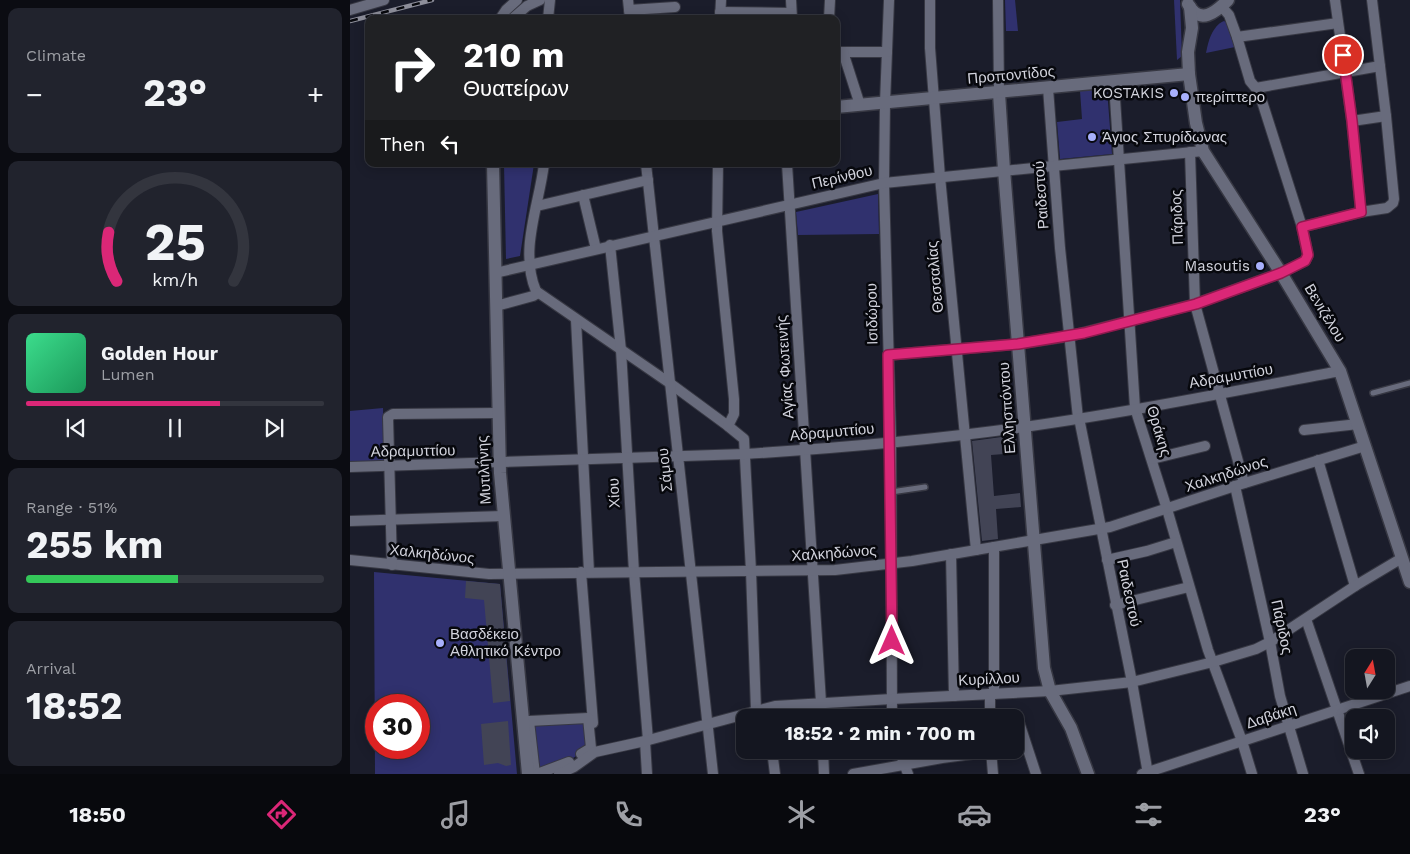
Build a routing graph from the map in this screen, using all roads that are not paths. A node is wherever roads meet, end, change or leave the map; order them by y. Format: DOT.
graph roads {
  1 [pos="384,0"];
  2 [pos="517,0"];
  3 [pos="540,0"];
  4 [pos="550,0"];
  5 [pos="556,0"];
  6 [pos="721,0"];
  7 [pos="791,0"];
  8 [pos="830,0"];
  9 [pos="889,0"];
  10 [pos="930,0"];
  11 [pos="998,0"];
  12 [pos="1335,0"];
  13 [pos="1372,0"];
  14 [pos="1188,4"];
  15 [pos="1221,5"];
  16 [pos="675,6"];
  17 [pos="629,9"];
  18 [pos="350,10"];
  19 [pos="503,15"];
  20 [pos="517,15"];
  21 [pos="548,15"];
  22 [pos="554,15"];
  23 [pos="720,15"];
  24 [pos="791,15"];
  25 [pos="829,15"];
  26 [pos="1338,23"];
  27 [pos="1237,37"];
  28 [pos="1189,45"];
  29 [pos="840,52"];
  30 [pos="887,52"];
  31 [pos="1380,66"];
  32 [pos="1345,72"];
  33 [pos="1189,74"];
  34 [pos="1114,82"];
  35 [pos="1048,88"];
  36 [pos="1256,88"];
  37 [pos="999,92"];
  38 [pos="934,99"];
  39 [pos="885,103"];
  40 [pos="860,105"];
  41 [pos="840,107"];
  42 [pos="1386,116"];
  43 [pos="1352,121"];
  44 [pos="1203,151"];
  45 [pos="1190,152"];
  46 [pos="1119,159"];
  47 [pos="1055,165"];
  48 [pos="493,167"];
  49 [pos="544,167"];
  50 [pos="646,167"];
  51 [pos="718,167"];
  52 [pos="787,167"];
  53 [pos="1004,170"];
  54 [pos="940,177"];
  55 [pos="648,180"];
  56 [pos="884,183"];
  57 [pos="583,195"];
  58 [pos="789,205"];
  59 [pos="537,206"];
  60 [pos="1361,212"];
  61 [pos="717,221"];
  62 [pos="1302,227"];
  63 [pos="654,235"];
  64 [pos="610,246"];
  65 [pos="596,249"];
  66 [pos="530,264"];
  67 [pos="495,273"];
  68 [pos="1281,273"];
  69 [pos="538,293"];
  70 [pos="1196,304"];
  71 [pos="496,306"];
  72 [pos="576,320"];
  73 [pos="1128,322"];
  74 [pos="1070,336"];
  75 [pos="1018,344"];
  76 [pos="621,350"];
  77 [pos="956,350"];
  78 [pos="888,355"];
  79 [pos="1340,371"];
  80 [pos="1410,383"];
  81 [pos="671,384"];
  82 [pos="1373,393"];
  83 [pos="1220,394"];
  84 [pos="1135,408"];
  85 [pos="498,413"];
  86 [pos="1079,418"];
  87 [pos="1358,424"];
  88 [pos="728,426"];
  89 [pos="1024,427"];
  90 [pos="1304,430"];
  91 [pos="964,434"];
  92 [pos="890,442"];
  93 [pos="1205,446"];
  94 [pos="1365,446"];
  95 [pos="805,450"];
  96 [pos="745,454"];
  97 [pos="679,457"];
  98 [pos="627,458"];
  99 [pos="1152,459"];
  100 [pos="583,460"];
  101 [pos="1318,460"];
  102 [pos="499,463"];
  103 [pos="389,466"];
  104 [pos="350,467"];
  105 [pos="1240,485"];
  106 [pos="924,487"];
  107 [pos="890,492"];
  108 [pos="1167,509"];
  109 [pos="503,516"];
  110 [pos="390,519"];
  111 [pos="350,521"];
  112 [pos="1100,529"];
  113 [pos="1033,540"];
  114 [pos="1176,542"];
  115 [pos="994,547"];
  116 [pos="976,550"];
  117 [pos="951,554"];
  118 [pos="1402,558"];
  119 [pos="350,560"];
  120 [pos="1106,560"];
  121 [pos="891,563"];
  122 [pos="392,565"];
  123 [pos="691,571"];
  124 [pos="585,572"];
  125 [pos="634,572"];
  126 [pos="751,572"];
  127 [pos="814,572"];
  128 [pos="509,574"];
  129 [pos="1410,582"];
  130 [pos="1355,586"];
  131 [pos="1189,587"];
  132 [pos="1115,605"];
  133 [pos="1306,619"];
  134 [pos="1270,642"];
  135 [pos="1213,662"];
  136 [pos="1132,682"];
  137 [pos="1410,686"];
  138 [pos="1050,691"];
  139 [pos="992,694"];
  140 [pos="954,696"];
  141 [pos="892,699"];
  142 [pos="821,703"];
  143 [pos="763,709"];
  144 [pos="782,709"];
  145 [pos="821,709"];
  146 [pos="892,709"];
  147 [pos="991,709"];
  148 [pos="1337,710"];
  149 [pos="592,711"];
  150 [pos="522,714"];
  151 [pos="736,718"];
  152 [pos="708,724"];
  153 [pos="1288,726"];
  154 [pos="1024,737"];
  155 [pos="647,740"];
  156 [pos="1242,741"];
  157 [pos="595,752"];
  158 [pos="773,759"];
  159 [pos="823,759"];
  160 [pos="954,759"];
  161 [pos="991,759"];
  162 [pos="906,770"];
  163 [pos="1146,773"];
  164 [pos="528,774"];
  165 [pos="536,774"];
  166 [pos="558,774"];
  167 [pos="647,774"];
  168 [pos="713,774"];
  169 [pos="775,774"];
  170 [pos="824,774"];
  171 [pos="853,774"];
  172 [pos="992,774"];
  173 [pos="1036,774"];
  174 [pos="1088,774"];
  175 [pos="1252,774"];
  176 [pos="1303,774"];
  177 [pos="1359,774"];
  1 -- 18 [label="street"];
  2 -- 19 [label="street"];
  3 -- 20 [label="street"];
  4 -- 21 [label="street"];
  5 -- 22 [label="street"];
  6 -- 23 [label="street"];
  7 -- 24 [label="street"];
  8 -- 25 [label="street"];
  9 -- 30 [label="street, Ισιδώρου"];
  10 -- 38 [label="street, Θεσσαλίας"];
  11 -- 37 [label="street, Ελλησπόντου"];
  12 -- 26 [label="street"];
  13 -- 31 [label="street"];
  14 -- 15 [label="street"];
  14 -- 28 [label="street, Βενιζέλου"];
  15 -- 27 [label="street"];
  15 -- 28 [label="street"];
  16 -- 17 [label="street"];
  26 -- 27 [label="street"];
  26 -- 32 [label="street"];
  27 -- 36 [label="street"];
  28 -- 33 [label="street, Βενιζέλου"];
  29 -- 30 [label="street"];
  29 -- 40 [label="street"];
  30 -- 39 [label="street, Ισιδώρου"];
  31 -- 32 [label="street"];
  31 -- 42 [label="street"];
  32 -- 36 [label="street"];
  32 -- 43 [label="street"];
  33 -- 34 [label="street, Προποντίδος"];
  33 -- 44 [label="street, Βενιζέλου"];
  34 -- 35 [label="street, Προποντίδος"];
  34 -- 46 [label="street, Θράκης"];
  35 -- 37 [label="street, Προποντίδος"];
  35 -- 47 [label="street, Ραιδεστού"];
  36 -- 62 [label="street"];
  37 -- 38 [label="street, Προποντίδος"];
  37 -- 53 [label="street, Ελλησπόντου"];
  38 -- 39 [label="street, Προποντίδος"];
  38 -- 54 [label="street, Θεσσαλίας"];
  39 -- 40 [label="street, Προποντίδος"];
  39 -- 56 [label="street, Ισιδώρου"];
  40 -- 41 [label="street, Προποντίδος"];
  42 -- 43 [label="street"];
  42 -- 60 [label="street"];
  43 -- 60 [label="street"];
  44 -- 45 [label="street, Περίνθου"];
  44 -- 68 [label="street, Βενιζέλου"];
  45 -- 46 [label="street, Περίνθου"];
  45 -- 70 [label="street, Πάριδος"];
  46 -- 47 [label="street, Περίνθου"];
  46 -- 73 [label="street, Θράκης"];
  47 -- 53 [label="street, Περίνθου"];
  47 -- 74 [label="street, Ραιδεστού"];
  48 -- 67 [label="street, Μυτιλήνης"];
  49 -- 59 [label="street"];
  50 -- 55 [label="street, Σάμου"];
  51 -- 61 [label="street"];
  52 -- 58 [label="street, Αγίας Φωτεινής"];
  53 -- 54 [label="street, Περίνθου"];
  53 -- 75 [label="street, Ελλησπόντου"];
  54 -- 56 [label="street, Περίνθου"];
  54 -- 77 [label="street, Θεσσαλίας"];
  55 -- 57 [label="street"];
  55 -- 63 [label="street, Σάμου"];
  56 -- 58 [label="street, Περίνθου"];
  56 -- 78 [label="street, Ισιδώρου"];
  57 -- 59 [label="street"];
  57 -- 65 [label="street"];
  58 -- 61 [label="street, Περίνθου"];
  58 -- 95 [label="street, Αγίας Φωτεινής"];
  59 -- 66 [label="street"];
  60 -- 62 [label="street"];
  61 -- 63 [label="street, Περίνθου"];
  61 -- 88 [label="street"];
  62 -- 68 [label="street"];
  63 -- 64 [label="street, Περίνθου"];
  63 -- 81 [label="street, Σάμου"];
  64 -- 65 [label="street, Περίνθου"];
  64 -- 76 [label="street, Χίου"];
  65 -- 66 [label="street, Περίνθου"];
  66 -- 67 [label="street, Περίνθου"];
  66 -- 69 [label="street"];
  67 -- 71 [label="street, Μυτιλήνης"];
  68 -- 70 [label="street"];
  68 -- 79 [label="street, Βενιζέλου"];
  69 -- 71 [label="street"];
  69 -- 72 [label="street"];
  70 -- 73 [label="street"];
  70 -- 83 [label="street, Πάριδος"];
  71 -- 85 [label="street, Μυτιλήνης"];
  72 -- 76 [label="street"];
  72 -- 100 [label="street"];
  73 -- 74 [label="street"];
  73 -- 84 [label="street, Θράκης"];
  74 -- 75 [label="street"];
  74 -- 86 [label="street, Ραιδεστού"];
  75 -- 77 [label="street"];
  75 -- 89 [label="street, Ελλησπόντου"];
  76 -- 81 [label="street"];
  76 -- 98 [label="street, Χίου"];
  77 -- 78 [label="street"];
  77 -- 91 [label="street, Θεσσαλίας"];
  78 -- 92 [label="street, Ισιδώρου"];
  79 -- 83 [label="street, Αδραμυττίου"];
  79 -- 87 [label="street, Βενιζέλου"];
  80 -- 82 [label="lane"];
  81 -- 88 [label="street"];
  81 -- 97 [label="street, Σάμου"];
  83 -- 84 [label="street, Αδραμυττίου"];
  83 -- 105 [label="street, Πάριδος"];
  84 -- 86 [label="street, Αδραμυττίου"];
  84 -- 99 [label="street, Θράκης"];
  85 -- 102 [label="street, Μυτιλήνης"];
  85 -- 103 [label="street"];
  86 -- 89 [label="street, Αδραμυττίου"];
  86 -- 112 [label="street, Ραιδεστού"];
  87 -- 90 [label="street"];
  87 -- 94 [label="street, Βενιζέλου"];
  88 -- 96 [label="street"];
  89 -- 91 [label="street, Αδραμυττίου"];
  89 -- 113 [label="street, Ελλησπόντου"];
  91 -- 92 [label="street, Αδραμυττίου"];
  91 -- 116 [label="street, Θεσσαλίας"];
  92 -- 95 [label="street, Αδραμυττίου"];
  92 -- 107 [label="street, Ισιδώρου"];
  93 -- 99 [label="street"];
  94 -- 101 [label="street, Χαλκηδώνος"];
  94 -- 118 [label="street, Βενιζέλου"];
  95 -- 96 [label="street, Αδραμυττίου"];
  95 -- 127 [label="street, Αγίας Φωτεινής"];
  96 -- 97 [label="street, Αδραμυττίου"];
  96 -- 126 [label="street"];
  97 -- 98 [label="street, Αδραμυττίου"];
  97 -- 123 [label="street, Σάμου"];
  98 -- 100 [label="street, Αδραμυττίου"];
  98 -- 125 [label="street, Χίου"];
  99 -- 108 [label="street, Θράκης"];
  100 -- 102 [label="street, Αδραμυττίου"];
  100 -- 124 [label="street"];
  101 -- 105 [label="street, Χαλκηδώνος"];
  101 -- 130 [label="street"];
  102 -- 103 [label="street, Αδραμυττίου"];
  102 -- 109 [label="street, Μυτιλήνης"];
  103 -- 104 [label="street, Αδραμυττίου"];
  103 -- 110 [label="street"];
  105 -- 108 [label="street, Χαλκηδώνος"];
  105 -- 134 [label="street, Πάριδος"];
  106 -- 107 [label="lane"];
  107 -- 121 [label="street, Ισιδώρου"];
  108 -- 112 [label="street, Χαλκηδώνος"];
  108 -- 114 [label="street, Θράκης"];
  109 -- 110 [label="street"];
  109 -- 128 [label="street, Μυτιλήνης"];
  110 -- 111 [label="street"];
  110 -- 122 [label="street"];
  112 -- 113 [label="street, Χαλκηδώνος"];
  112 -- 120 [label="street, Ραιδεστού"];
  113 -- 115 [label="street, Χαλκηδώνος"];
  113 -- 138 [label="street, Ελλησπόντου"];
  114 -- 120 [label="street"];
  114 -- 131 [label="street, Θράκης"];
  115 -- 116 [label="street, Χαλκηδώνος"];
  115 -- 139 [label="street"];
  116 -- 117 [label="street, Χαλκηδώνος"];
  117 -- 121 [label="street, Χαλκηδώνος"];
  117 -- 140 [label="street"];
  118 -- 129 [label="street, Βενιζέλου"];
  118 -- 130 [label="street, Κυρίλλου"];
  119 -- 122 [label="street, Χαλκηδώνος"];
  120 -- 132 [label="street, Ραιδεστού"];
  121 -- 127 [label="street, Χαλκηδώνος"];
  121 -- 141 [label="street, Ισιδώρου"];
  122 -- 128 [label="street, Χαλκηδώνος"];
  123 -- 125 [label="street, Χαλκηδώνος"];
  123 -- 126 [label="street, Χαλκηδώνος"];
  123 -- 152 [label="street, Σάμου"];
  124 -- 125 [label="street, Χαλκηδώνος"];
  124 -- 128 [label="street, Χαλκηδώνος"];
  124 -- 149 [label="street"];
  125 -- 155 [label="street, Χίου"];
  126 -- 127 [label="street, Χαλκηδώνος"];
  126 -- 143 [label="street"];
  127 -- 142 [label="street, Αγίας Φωτεινής"];
  128 -- 150 [label="street, Μυτιλήνης"];
  130 -- 133 [label="street, Κυρίλλου"];
  131 -- 132 [label="street"];
  131 -- 135 [label="street, Θράκης"];
  132 -- 136 [label="street, Ραιδεστού"];
  133 -- 134 [label="street, Κυρίλλου"];
  133 -- 148 [label="street"];
  134 -- 135 [label="street, Κυρίλλου"];
  134 -- 153 [label="street, Πάριδος"];
  135 -- 136 [label="street, Κυρίλλου"];
  135 -- 156 [label="street, Θράκης"];
  136 -- 138 [label="street, Κυρίλλου"];
  136 -- 163 [label="street, Ραιδεστού"];
  137 -- 148 [label="street, Δαβάκη"];
  138 -- 139 [label="street, Κυρίλλου"];
  138 -- 174 [label="street, Ελλησπόντου"];
  139 -- 140 [label="street, Κυρίλλου"];
  139 -- 147 [label="street"];
  140 -- 141 [label="street, Κυρίλλου"];
  141 -- 142 [label="street, Κυρίλλου"];
  141 -- 146 [label="street, Ισιδώρου"];
  142 -- 144 [label="street, Κυρίλλου"];
  142 -- 145 [label="street, Αγίας Φωτεινής"];
  148 -- 153 [label="street, Δαβάκη"];
  148 -- 177 [label="street"];
  149 -- 150 [label="street"];
  149 -- 157 [label="street"];
  150 -- 164 [label="street, Μυτιλήνης"];
  151 -- 152 [label="street, Κυρίλλου"];
  152 -- 155 [label="street, Κυρίλλου"];
  152 -- 168 [label="street, Σάμου"];
  153 -- 156 [label="street, Δαβάκη"];
  153 -- 176 [label="street, Πάριδος"];
  154 -- 173 [label="street"];
  155 -- 157 [label="street, Κυρίλλου"];
  155 -- 167 [label="street, Χίου"];
  156 -- 163 [label="street, Δαβάκη"];
  156 -- 175 [label="street, Θράκης"];
  157 -- 166 [label="street, Κυρίλλου"];
  158 -- 169 [label="street"];
  159 -- 170 [label="street"];
  160 -- 162 [label="street"];
  161 -- 172 [label="street"];
  162 -- 171 [label="street"];
  165 -- 165 [label="street"];
}
